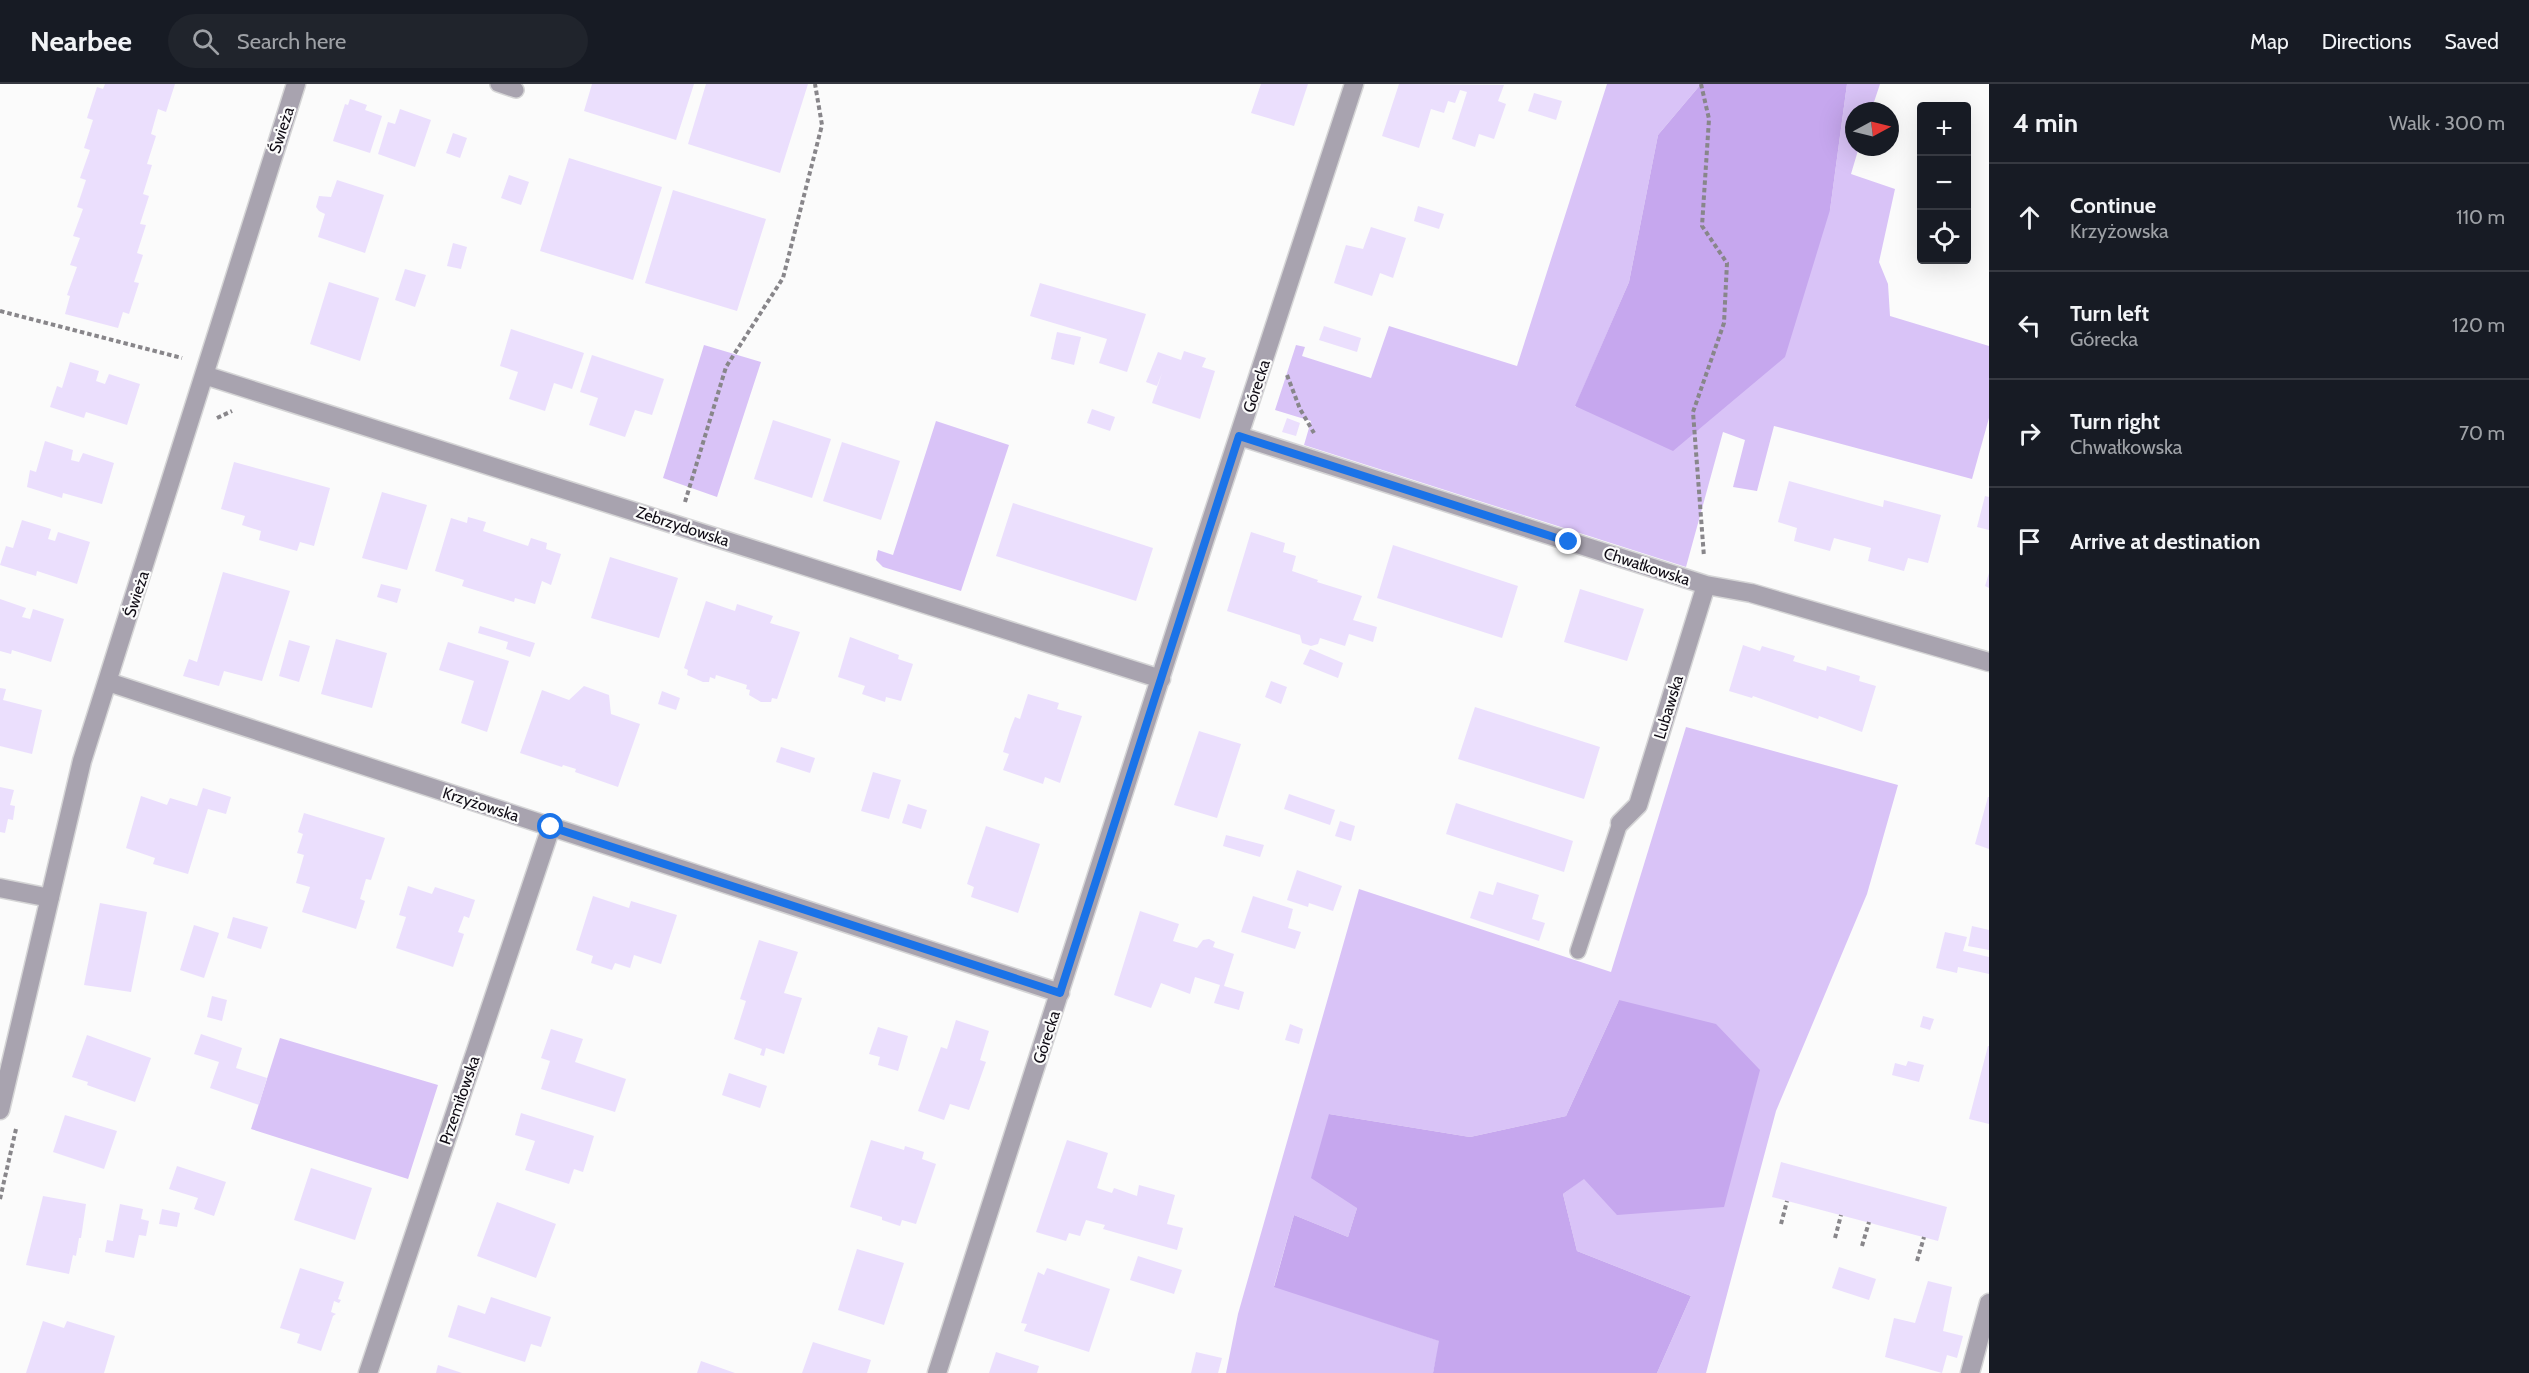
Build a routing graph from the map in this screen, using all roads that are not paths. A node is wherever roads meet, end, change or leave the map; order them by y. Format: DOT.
graph roads {
  1 [pos="296,84"];
  2 [pos="498,84"];
  3 [pos="1354,84"];
  4 [pos="516,90"];
  5 [pos="204,375"];
  6 [pos="1239,436"];
  7 [pos="1706,585"];
  8 [pos="1989,662"];
  9 [pos="1161,679"];
  10 [pos="108,682"];
  11 [pos="1620,823"];
  12 [pos="551,827"];
  13 [pos="0,888"];
  14 [pos="50,898"];
  15 [pos="1578,951"];
  16 [pos="1060,993"];
  17 [pos="0,1110"];
  18 [pos="1989,1303"];
  19 [pos="368,1373"];
  20 [pos="938,1373"];
  21 [pos="1970,1373"];
  1 -- 5 [label="street, Świeża"];
  2 -- 4 [label="lane"];
  3 -- 6 [label="street, Górecka"];
  5 -- 9 [label="street, Zebrzydowska"];
  5 -- 10 [label="street, Świeża"];
  6 -- 7 [label="street, Chwałkowska"];
  6 -- 9 [label="street, Górecka"];
  7 -- 8 [label="street, Chwałkowska"];
  7 -- 11 [label="street, Lubawska"];
  9 -- 16 [label="street, Górecka"];
  10 -- 12 [label="street, Krzyżowska"];
  10 -- 14 [label="street, Świeża"];
  11 -- 15 [label="lane"];
  12 -- 16 [label="street, Krzyżowska"];
  12 -- 19 [label="street, Przemiłowska"];
  13 -- 14 [label="street"];
  14 -- 17 [label="street, Świeża"];
  16 -- 20 [label="street, Górecka"];
  18 -- 21 [label="street"];
}
